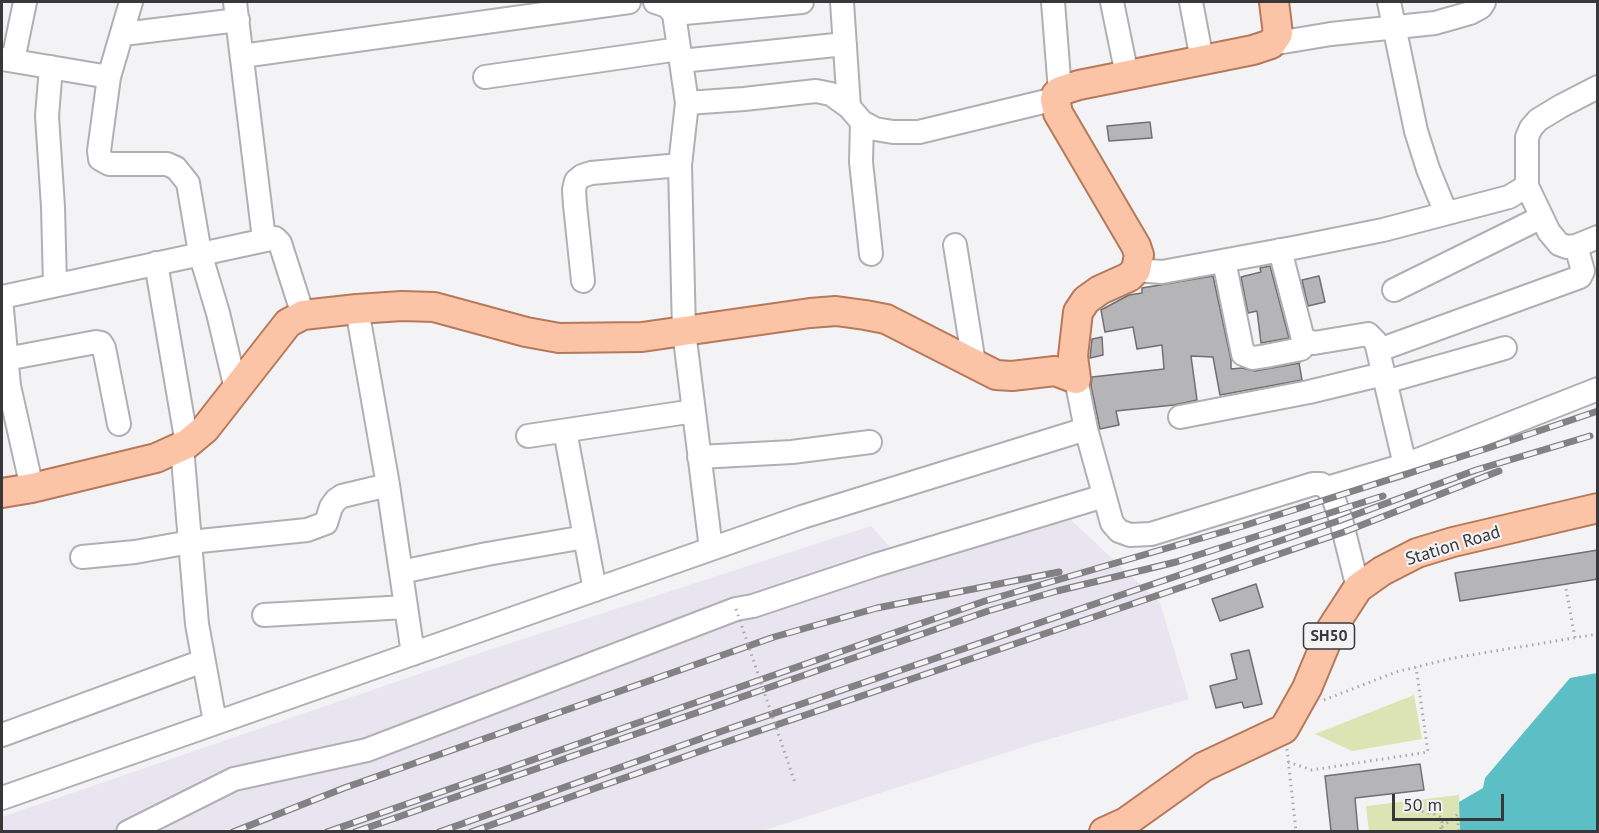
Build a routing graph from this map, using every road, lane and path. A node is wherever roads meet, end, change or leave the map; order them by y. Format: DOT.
graph roads {
  1 [pos="25,2"];
  2 [pos="131,2"];
  3 [pos="629,2"];
  4 [pos="655,2"];
  5 [pos="802,2"];
  6 [pos="843,2"];
  7 [pos="1053,2"];
  8 [pos="1112,2"];
  9 [pos="1191,2"];
  10 [pos="1274,2"];
  11 [pos="1389,2"];
  12 [pos="1484,2"];
  13 [pos="236,11"];
  14 [pos="675,14"];
  15 [pos="1394,28"];
  16 [pos="123,34"];
  17 [pos="845,44"];
  18 [pos="1271,44"];
  19 [pos="680,55"];
  20 [pos="242,56"];
  21 [pos="7,59"];
  22 [pos="1202,60"];
  23 [pos="51,67"];
  24 [pos="1127,75"];
  25 [pos="110,77"];
  26 [pos="485,77"];
  27 [pos="1598,87"];
  28 [pos="1058,95"];
  29 [pos="687,103"];
  30 [pos="856,115"];
  31 [pos="680,165"];
  32 [pos="1527,186"];
  33 [pos="1446,213"];
  34 [pos="1542,217"];
  35 [pos="1598,237"];
  36 [pos="264,239"];
  37 [pos="955,245"];
  38 [pos="1576,246"];
  39 [pos="1280,250"];
  40 [pos="200,253"];
  41 [pos="871,254"];
  42 [pos="1224,261"];
  43 [pos="156,263"];
  44 [pos="1136,270"];
  45 [pos="584,281"];
  46 [pos="55,285"];
  47 [pos="1394,290"];
  48 [pos="2,297"];
  49 [pos="2,309"];
  50 [pos="357,309"];
  51 [pos="303,315"];
  52 [pos="684,331"];
  53 [pos="1306,342"];
  54 [pos="1505,348"];
  55 [pos="1379,350"];
  56 [pos="974,363"];
  57 [pos="5,365"];
  58 [pos="1068,368"];
  59 [pos="1384,378"];
  60 [pos="236,389"];
  61 [pos="1598,389"];
  62 [pos="694,411"];
  63 [pos="1180,417"];
  64 [pos="119,424"];
  65 [pos="1086,429"];
  66 [pos="565,430"];
  67 [pos="528,436"];
  68 [pos="870,442"];
  69 [pos="184,445"];
  70 [pos="699,457"];
  71 [pos="1405,465"];
  72 [pos="388,485"];
  73 [pos="32,488"];
  74 [pos="1327,488"];
  75 [pos="2,493"];
  76 [pos="1104,496"];
  77 [pos="1598,508"];
  78 [pos="585,537"];
  79 [pos="190,542"];
  80 [pos="711,549"];
  81 [pos="82,557"];
  82 [pos="401,572"];
  83 [pos="1358,588"];
  84 [pos="1566,588"];
  85 [pos="595,590"];
  86 [pos="406,607"];
  87 [pos="736,609"];
  88 [pos="264,615"];
  89 [pos="1598,634"];
  90 [pos="1575,638"];
  91 [pos="413,654"];
  92 [pos="203,661"];
  93 [pos="1416,667"];
  94 [pos="1289,721"];
  95 [pos="215,722"];
  96 [pos="2,735"];
  97 [pos="1288,762"];
  98 [pos="795,783"];
  99 [pos="2,798"];
  100 [pos="1416,810"];
  101 [pos="1120,828"];
  102 [pos="1441,830"];
  103 [pos="128,831"];
  104 [pos="1296,831"];
  105 [pos="1458,831"];
  1 -- 21 [label="street"];
  2 -- 16 [label="street"];
  3 -- 20 [label="street"];
  4 -- 14 [label="street"];
  5 -- 14 [label="street"];
  6 -- 17 [label="street"];
  7 -- 28 [label="street"];
  8 -- 24 [label="street"];
  9 -- 22 [label="street"];
  10 -- 18 [label="main road"];
  11 -- 15 [label="street"];
  12 -- 15 [label="street"];
  13 -- 16 [label="street"];
  13 -- 20 [label="street"];
  14 -- 19 [label="street"];
  15 -- 18 [label="street"];
  15 -- 33 [label="street"];
  16 -- 25 [label="street"];
  17 -- 19 [label="street"];
  17 -- 30 [label="street"];
  18 -- 22 [label="main road"];
  19 -- 26 [label="street"];
  19 -- 29 [label="street"];
  20 -- 36 [label="street"];
  21 -- 23 [label="street"];
  22 -- 24 [label="main road"];
  23 -- 25 [label="street"];
  23 -- 46 [label="street"];
  24 -- 28 [label="main road"];
  25 -- 40 [label="street"];
  27 -- 32 [label="street"];
  28 -- 30 [label="street"];
  28 -- 44 [label="main road"];
  29 -- 30 [label="street"];
  29 -- 31 [label="street"];
  30 -- 41 [label="street"];
  31 -- 45 [label="street"];
  31 -- 52 [label="street"];
  32 -- 33 [label="street"];
  32 -- 34 [label="street"];
  33 -- 39 [label="street"];
  34 -- 38 [label="street"];
  34 -- 47 [label="street"];
  35 -- 38 [label="street"];
  36 -- 40 [label="street"];
  36 -- 51 [label="street"];
  37 -- 56 [label="street"];
  38 -- 55 [label="street"];
  39 -- 42 [label="street"];
  39 -- 53 [label="street"];
  40 -- 43 [label="street"];
  40 -- 60 [label="street"];
  42 -- 44 [label="street"];
  42 -- 53 [label="street"];
  43 -- 46 [label="street"];
  43 -- 69 [label="street"];
  44 -- 58 [label="main road"];
  46 -- 48 [label="street"];
  49 -- 57 [label="street"];
  50 -- 51 [label="main road"];
  50 -- 52 [label="main road"];
  50 -- 72 [label="street"];
  51 -- 60 [label="main road"];
  52 -- 56 [label="main road"];
  52 -- 62 [label="street"];
  53 -- 55 [label="street"];
  54 -- 59 [label="street"];
  55 -- 59 [label="street"];
  56 -- 58 [label="main road"];
  57 -- 64 [label="street"];
  57 -- 73 [label="street"];
  58 -- 65 [label="street"];
  59 -- 63 [label="street"];
  59 -- 71 [label="street"];
  60 -- 69 [label="main road"];
  61 -- 71 [label="street"];
  62 -- 66 [label="street"];
  62 -- 70 [label="street"];
  65 -- 76 [label="street"];
  65 -- 80 [label="street"];
  66 -- 67 [label="street"];
  66 -- 78 [label="street"];
  68 -- 70 [label="street"];
  69 -- 73 [label="main road"];
  69 -- 79 [label="street"];
  70 -- 80 [label="street"];
  71 -- 74 [label="street"];
  72 -- 79 [label="street"];
  72 -- 82 [label="street"];
  73 -- 75 [label="main road"];
  74 -- 76 [label="street"];
  74 -- 83 [label="street"];
  76 -- 87 [label="street"];
  77 -- 83 [label="main road, Station Road / SH50"];
  78 -- 82 [label="street"];
  78 -- 85 [label="street"];
  79 -- 81 [label="street"];
  79 -- 92 [label="street"];
  80 -- 85 [label="street"];
  82 -- 86 [label="street"];
  83 -- 94 [label="main road, Station Road / SH50"];
  84 -- 90 [label="path"];
  85 -- 91 [label="street"];
  86 -- 88 [label="street"];
  86 -- 91 [label="street"];
  87 -- 98 [label="path, bridge"];
  87 -- 103 [label="street"];
  89 -- 90 [label="path"];
  90 -- 93 [label="path"];
  91 -- 95 [label="street"];
  92 -- 95 [label="street"];
  92 -- 96 [label="street"];
  93 -- 94 [label="path"];
  93 -- 97 [label="path"];
  94 -- 97 [label="path"];
  94 -- 101 [label="main road"];
  95 -- 99 [label="street"];
  97 -- 104 [label="path"];
  100 -- 102 [label="path"];
  102 -- 105 [label="path"];
}
